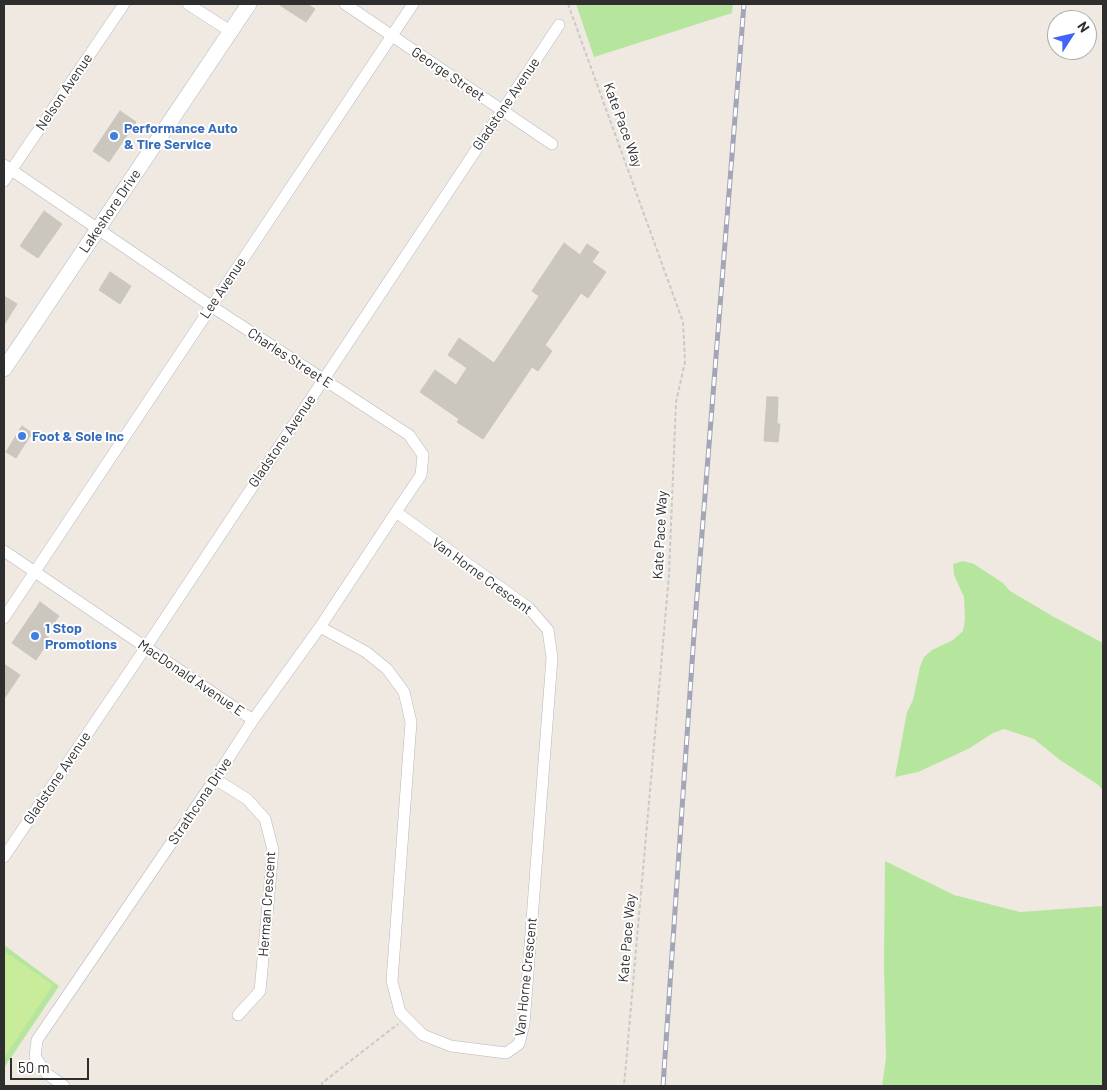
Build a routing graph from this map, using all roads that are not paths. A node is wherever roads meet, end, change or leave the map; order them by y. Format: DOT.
graph roads {
  1 [pos="124,4"];
  2 [pos="188,4"];
  3 [pos="249,4"];
  4 [pos="346,4"];
  5 [pos="413,4"];
  6 [pos="559,25"];
  7 [pos="230,31"];
  8 [pos="392,36"];
  9 [pos="502,110"];
  10 [pos="552,144"];
  11 [pos="8,167"];
  12 [pos="4,181"];
  13 [pos="98,229"];
  14 [pos="211,306"];
  15 [pos="4,368"];
  16 [pos="323,380"];
  17 [pos="396,512"];
  18 [pos="4,551"];
  19 [pos="35,573"];
  20 [pos="4,618"];
  21 [pos="320,627"];
  22 [pos="146,647"];
  23 [pos="253,720"];
  24 [pos="215,779"];
  25 [pos="4,857"];
  26 [pos="238,1015"];
  27 [pos="64,1086"];
  1 -- 11 [label="street, Nelson Avenue"];
  2 -- 7 [label="street"];
  3 -- 7 [label="main road, Lakeshore Drive"];
  4 -- 8 [label="street, George Street"];
  5 -- 8 [label="street, Lee Avenue"];
  6 -- 9 [label="street, Gladstone Avenue"];
  7 -- 13 [label="main road, Lakeshore Drive"];
  8 -- 9 [label="street, George Street"];
  8 -- 14 [label="street, Lee Avenue"];
  9 -- 10 [label="street, George Street"];
  9 -- 16 [label="street, Gladstone Avenue"];
  11 -- 12 [label="street, Nelson Avenue"];
  11 -- 13 [label="street, Charles Street E"];
  13 -- 14 [label="street, Charles Street E"];
  13 -- 15 [label="main road, Lakeshore Drive"];
  14 -- 16 [label="street, Charles Street E"];
  14 -- 19 [label="street, Lee Avenue"];
  16 -- 17 [label="street, Charles Street E"];
  16 -- 22 [label="street, Gladstone Avenue"];
  17 -- 21 [label="street, Strathcona Drive"];
  17 -- 21 [label="street, Van Horne Crescent"];
  18 -- 19 [label="street, MacDonald Avenue E"];
  19 -- 20 [label="street"];
  19 -- 22 [label="street, MacDonald Avenue E"];
  21 -- 23 [label="street, Strathcona Drive"];
  22 -- 23 [label="street, MacDonald Avenue E"];
  22 -- 25 [label="street, Gladstone Avenue"];
  23 -- 24 [label="street, Strathcona Drive"];
  24 -- 26 [label="street, Herman Crescent"];
  24 -- 27 [label="street, Strathcona Drive"];
}
